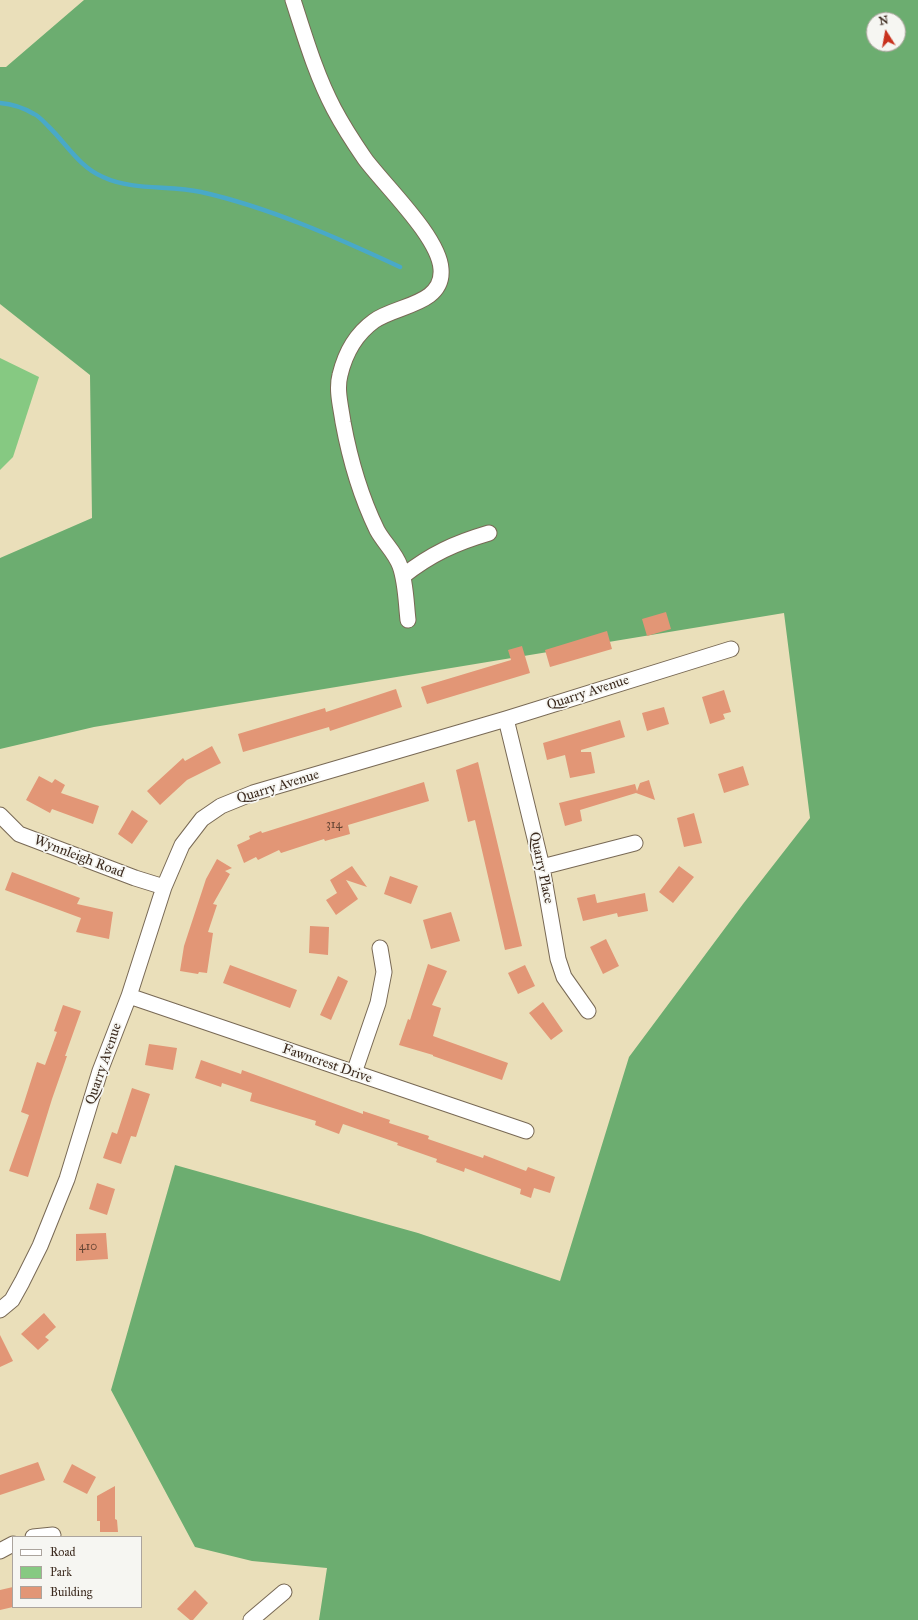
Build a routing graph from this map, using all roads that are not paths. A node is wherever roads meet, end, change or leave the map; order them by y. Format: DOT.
graph roads {
  1 [pos="293,0"];
  2 [pos="489,533"];
  3 [pos="402,576"];
  4 [pos="408,620"];
  5 [pos="731,649"];
  6 [pos="506,719"];
  7 [pos="0,815"];
  8 [pos="634,843"];
  9 [pos="542,867"];
  10 [pos="164,887"];
  11 [pos="380,948"];
  12 [pos="129,996"];
  13 [pos="588,1011"];
  14 [pos="354,1073"];
  15 [pos="526,1131"];
  16 [pos="0,1310"];
  17 [pos="53,1535"];
  18 [pos="43,1536"];
  19 [pos="12,1545"];
  20 [pos="0,1551"];
  21 [pos="284,1592"];
  22 [pos="251,1620"];
  1 -- 3 [label="street"];
  2 -- 3 [label="street"];
  3 -- 4 [label="street"];
  5 -- 6 [label="street, Quarry Avenue"];
  6 -- 9 [label="street, Quarry Place"];
  6 -- 10 [label="street, Quarry Avenue"];
  7 -- 10 [label="street, Wynnleigh Road"];
  8 -- 9 [label="street"];
  9 -- 13 [label="street, Quarry Place"];
  10 -- 12 [label="street, Quarry Avenue"];
  11 -- 14 [label="street"];
  12 -- 14 [label="street, Fawncrest Drive"];
  12 -- 16 [label="street, Quarry Avenue"];
  14 -- 15 [label="street, Fawncrest Drive"];
  17 -- 18 [label="street"];
  19 -- 20 [label="street"];
  21 -- 22 [label="street"];
}
